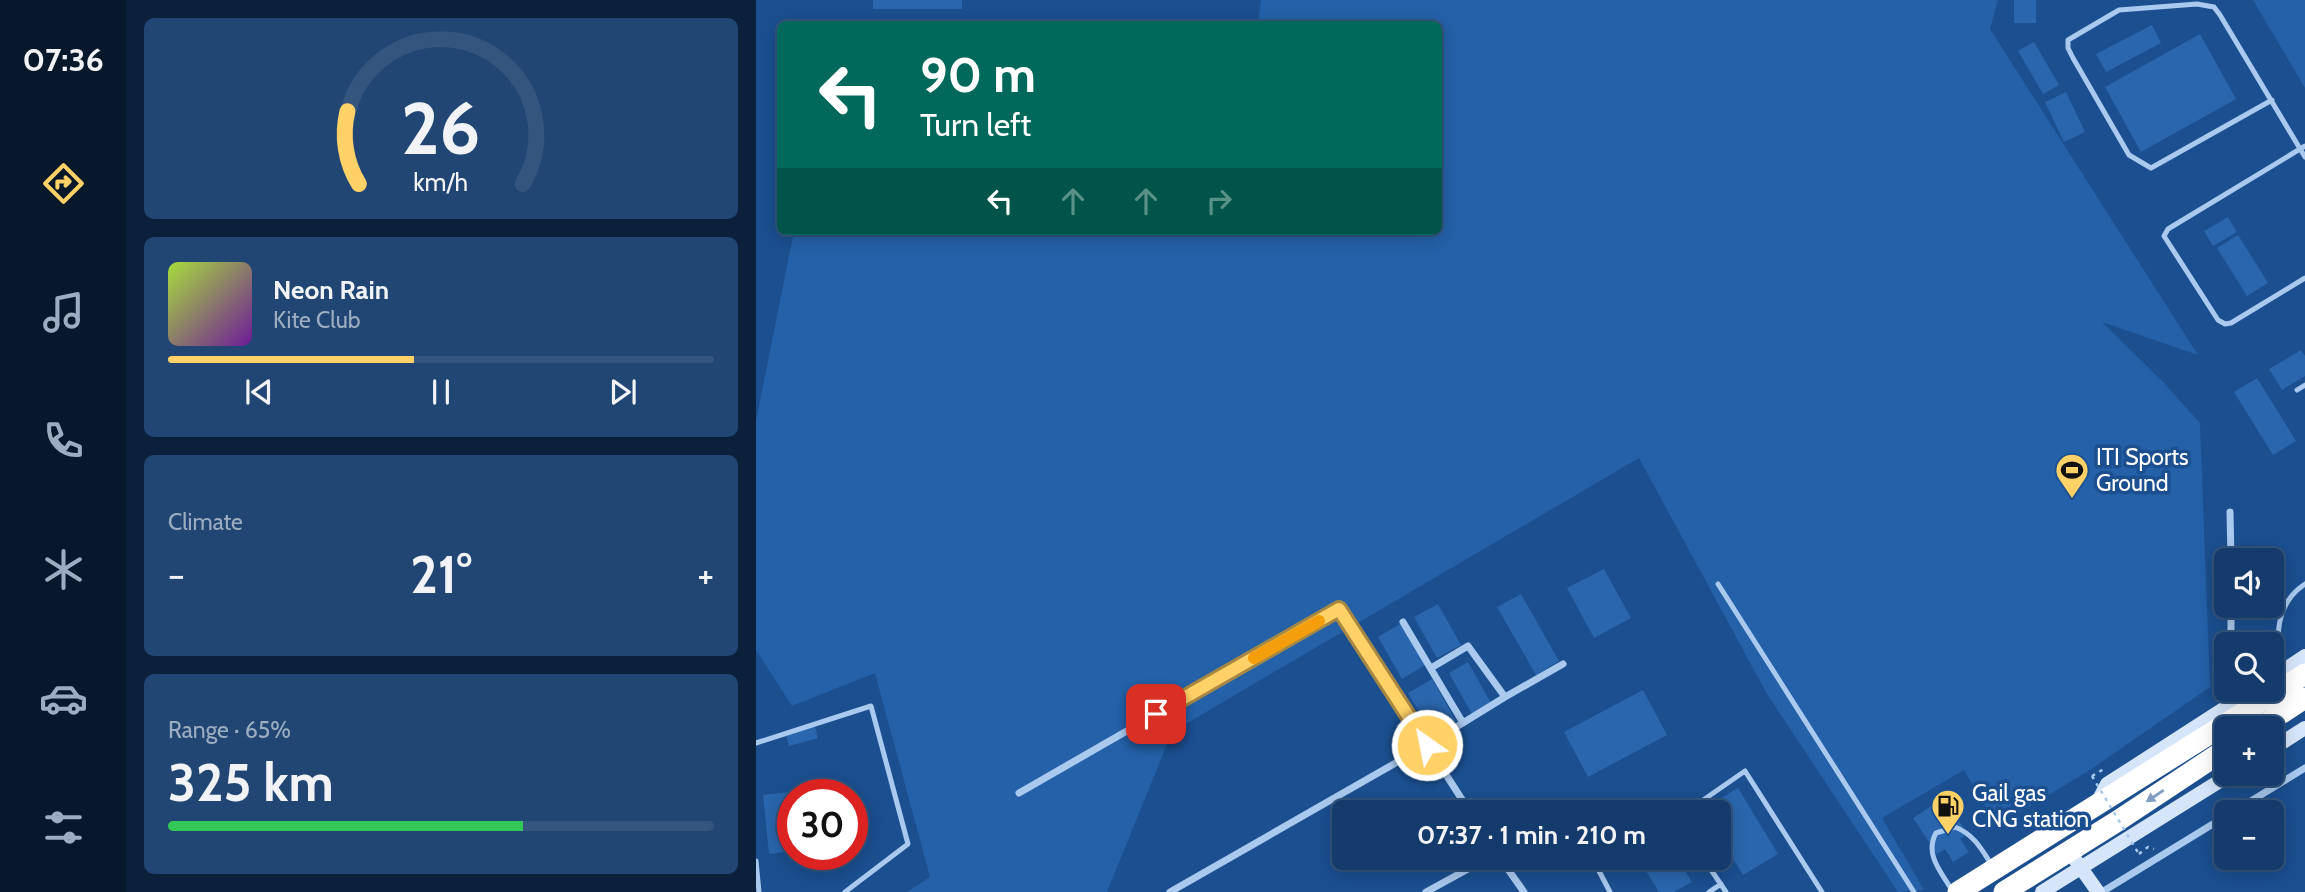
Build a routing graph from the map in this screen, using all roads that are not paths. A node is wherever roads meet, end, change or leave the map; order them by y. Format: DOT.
graph roads {
  1 [pos="2272,100"];
  2 [pos="2302,147"];
  3 [pos="2305,157"];
  4 [pos="2305,278"];
  5 [pos="2305,385"];
  6 [pos="2297,390"];
  7 [pos="2230,512"];
  8 [pos="2231,548"];
  9 [pos="1718,584"];
  10 [pos="2305,584"];
  11 [pos="1403,622"];
  12 [pos="2305,656"];
  13 [pos="1563,664"];
  14 [pos="1431,668"];
  15 [pos="2295,671"];
  16 [pos="1505,697"];
  17 [pos="2305,698"];
  18 [pos="2223,702"];
  19 [pos="2277,716"];
  20 [pos="1463,723"];
  21 [pos="2305,728"];
  22 [pos="2284,741"];
  23 [pos="756,743"];
  24 [pos="1427,745"];
  25 [pos="2214,760"];
  26 [pos="2305,768"];
  27 [pos="2214,784"];
  28 [pos="1018,793"];
  29 [pos="1462,800"];
  30 [pos="1703,800"];
  31 [pos="2253,800"];
  32 [pos="2096,804"];
  33 [pos="2214,823"];
  34 [pos="2140,830"];
  35 [pos="2076,860"];
  36 [pos="756,861"];
  37 [pos="1994,869"];
  38 [pos="1466,870"];
  39 [pos="1508,870"];
  40 [pos="1599,870"];
  41 [pos="1711,870"];
  42 [pos="1721,884"];
  43 [pos="759,892"];
  44 [pos="845,892"];
  45 [pos="1170,892"];
  46 [pos="1426,892"];
  47 [pos="1524,892"];
  48 [pos="1610,892"];
  49 [pos="1709,892"];
  50 [pos="1726,892"];
  51 [pos="1822,892"];
  52 [pos="1914,892"];
  53 [pos="1956,892"];
  54 [pos="2004,892"];
  55 [pos="2042,892"];
  56 [pos="2100,892"];
  1 -- 1 [label="lane"];
  1 -- 2 [label="lane"];
  2 -- 3 [label="lane"];
  2 -- 4 [label="lane"];
  5 -- 6 [label="lane"];
  7 -- 8 [label="street"];
  9 -- 52 [label="lane"];
  10 -- 15 [label="lane"];
  11 -- 14 [label="street"];
  12 -- 15 [label="street"];
  13 -- 16 [label="street"];
  14 -- 16 [label="street"];
  14 -- 20 [label="street"];
  15 -- 32 [label="highway"];
  16 -- 20 [label="street"];
  17 -- 19 [label="highway"];
  18 -- 32 [label="street"];
  20 -- 24 [label="street"];
  21 -- 22 [label="street"];
  23 -- 44 [label="lane"];
  24 -- 28 [label="street"];
  24 -- 29 [label="street"];
  24 -- 45 [label="street"];
  25 -- 34 [label="highway, one-way"];
  26 -- 31 [label="street"];
  27 -- 34 [label="street"];
  30 -- 51 [label="lane"];
  32 -- 37 [label="highway"];
  33 -- 56 [label="street"];
  34 -- 35 [label="highway"];
  35 -- 54 [label="highway"];
  35 -- 55 [label="street"];
  35 -- 56 [label="street"];
  36 -- 43 [label="lane"];
  37 -- 53 [label="highway"];
  37 -- 53 [label="lane"];
  38 -- 46 [label="street"];
  39 -- 47 [label="street"];
  40 -- 48 [label="lane"];
  41 -- 42 [label="lane"];
  42 -- 49 [label="lane"];
  42 -- 50 [label="lane"];
}
